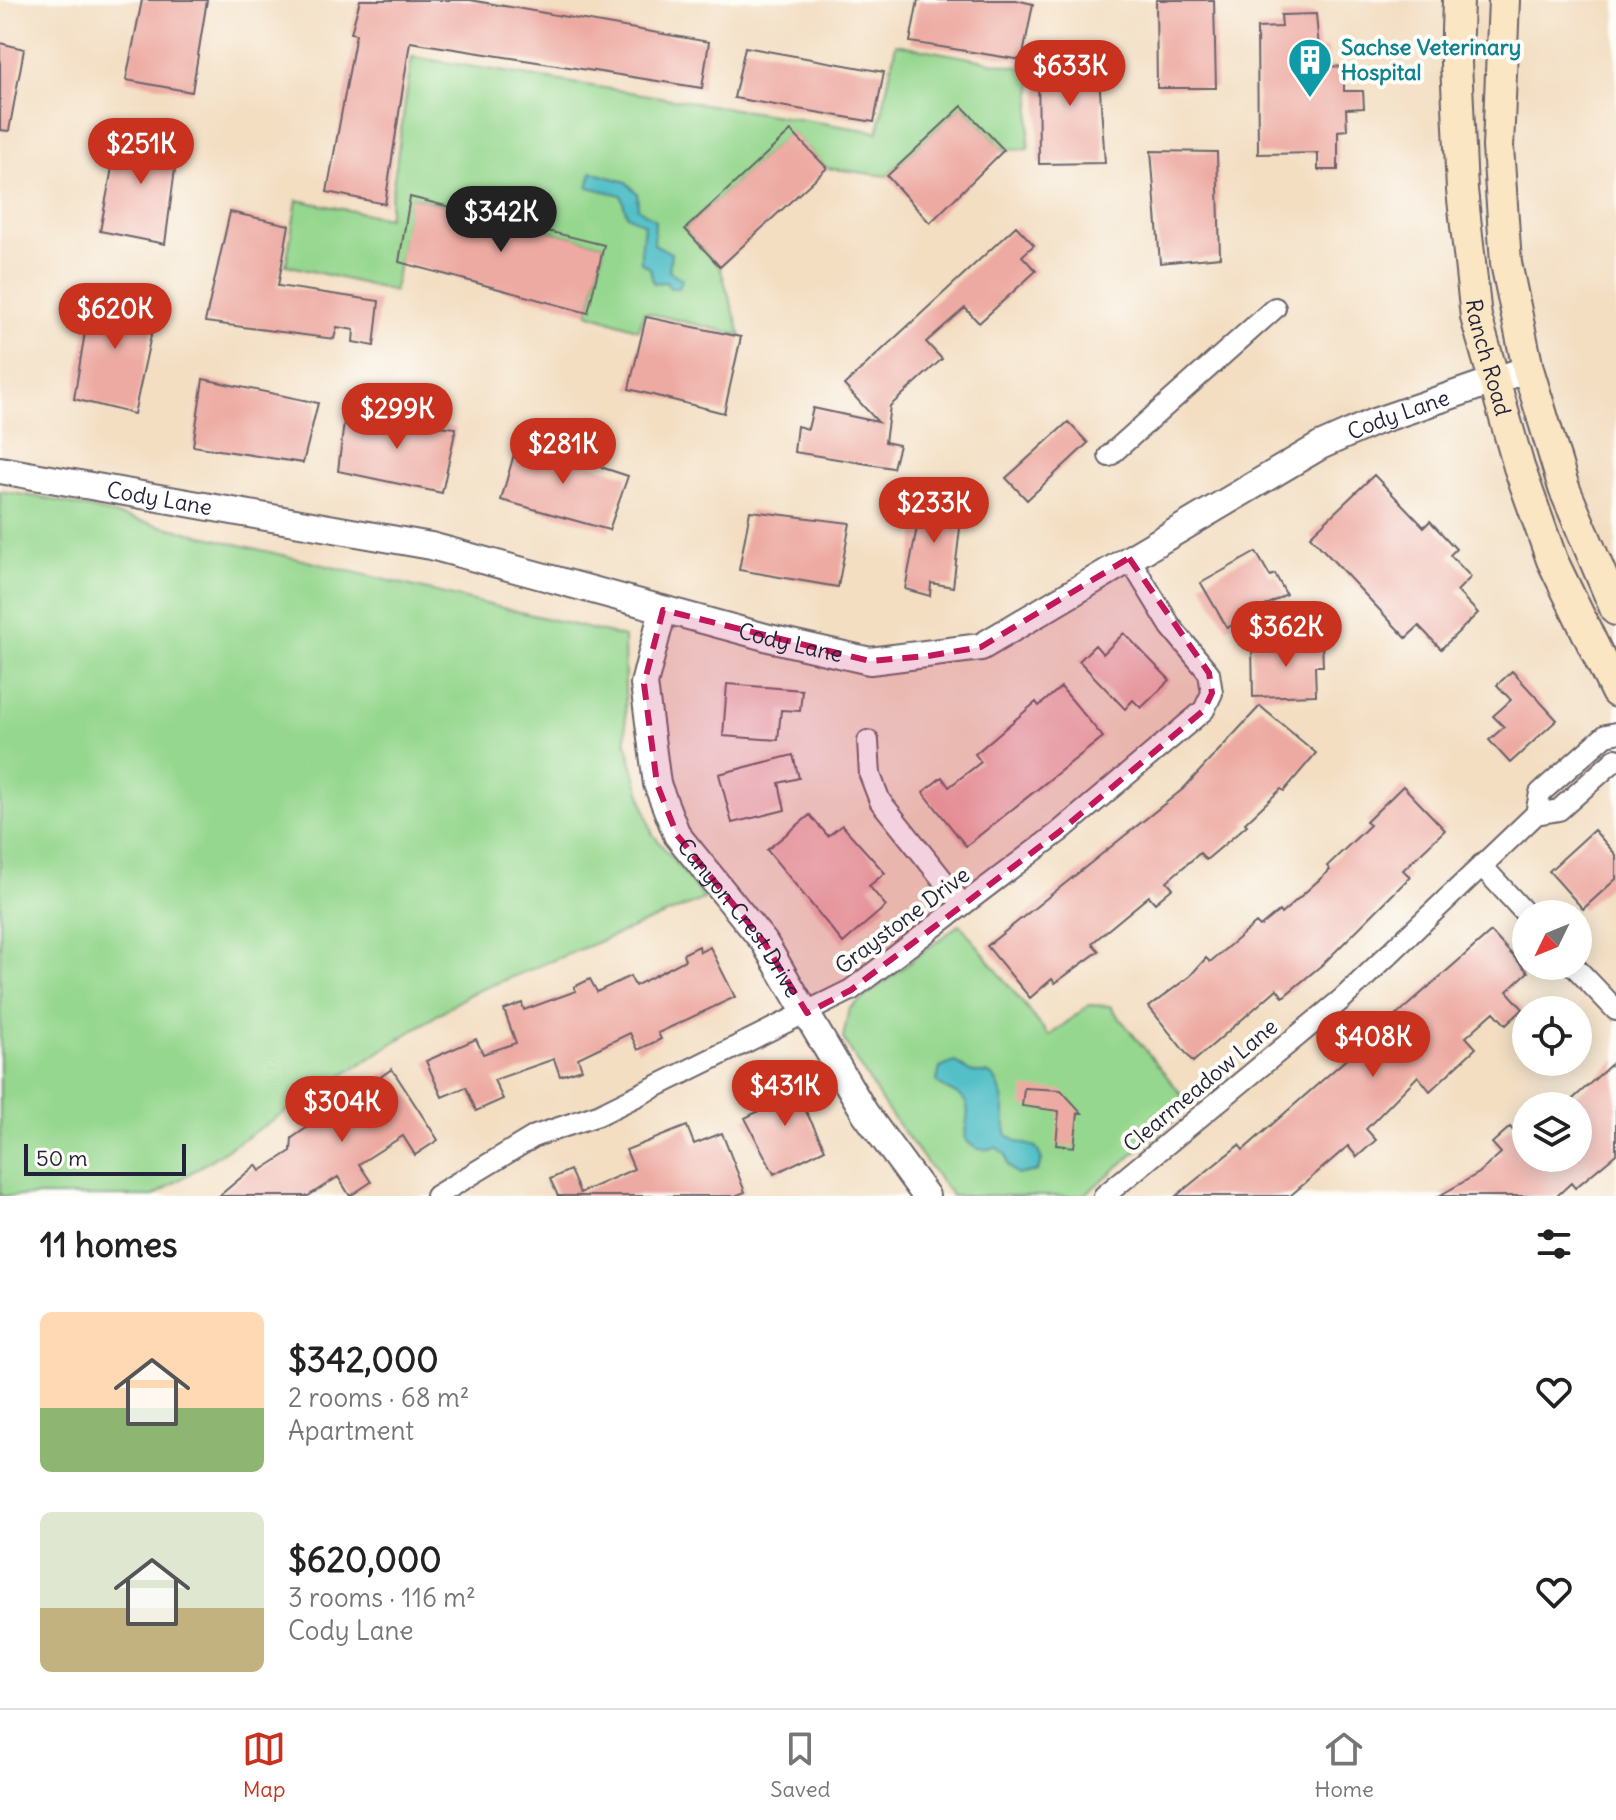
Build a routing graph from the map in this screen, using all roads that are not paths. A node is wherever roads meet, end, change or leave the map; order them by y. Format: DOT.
graph roads {
  1 [pos="1458,0"];
  2 [pos="1504,0"];
  3 [pos="1275,308"];
  4 [pos="1528,369"];
  5 [pos="1494,384"];
  6 [pos="1109,456"];
  7 [pos="0,470"];
  8 [pos="1129,558"];
  9 [pos="663,610"];
  10 [pos="1616,610"];
  11 [pos="1616,692"];
  12 [pos="1616,733"];
  13 [pos="868,741"];
  14 [pos="1616,759"];
  15 [pos="1536,814"];
  16 [pos="1481,865"];
  17 [pos="1513,900"];
  18 [pos="963,905"];
  19 [pos="1587,980"];
  20 [pos="1616,1010"];
  21 [pos="807,1013"];
  22 [pos="436,1196"];
  23 [pos="926,1196"];
  24 [pos="1104,1196"];
  1 -- 5 [label="main road, Ranch Road"];
  2 -- 4 [label="main road, Ranch Road"];
  3 -- 6 [label="street"];
  4 -- 5 [label="street, Cody Lane"];
  4 -- 10 [label="main road, Ranch Road"];
  5 -- 8 [label="street, Cody Lane"];
  5 -- 11 [label="main road, Ranch Road"];
  7 -- 9 [label="street, Cody Lane"];
  8 -- 9 [label="street, Cody Lane"];
  8 -- 18 [label="street, Graystone Drive"];
  9 -- 21 [label="street, Canyon Crest Drive"];
  12 -- 15 [label="street, Clearmeadow Lane"];
  13 -- 18 [label="street"];
  14 -- 15 [label="street, Clearmeadow Lane"];
  15 -- 16 [label="street, Clearmeadow Lane"];
  16 -- 17 [label="street"];
  16 -- 24 [label="street, Clearmeadow Lane"];
  18 -- 21 [label="street, Graystone Drive"];
  19 -- 20 [label="street"];
  21 -- 22 [label="street, Graystone Drive"];
  21 -- 23 [label="street, Canyon Crest Drive"];
}
